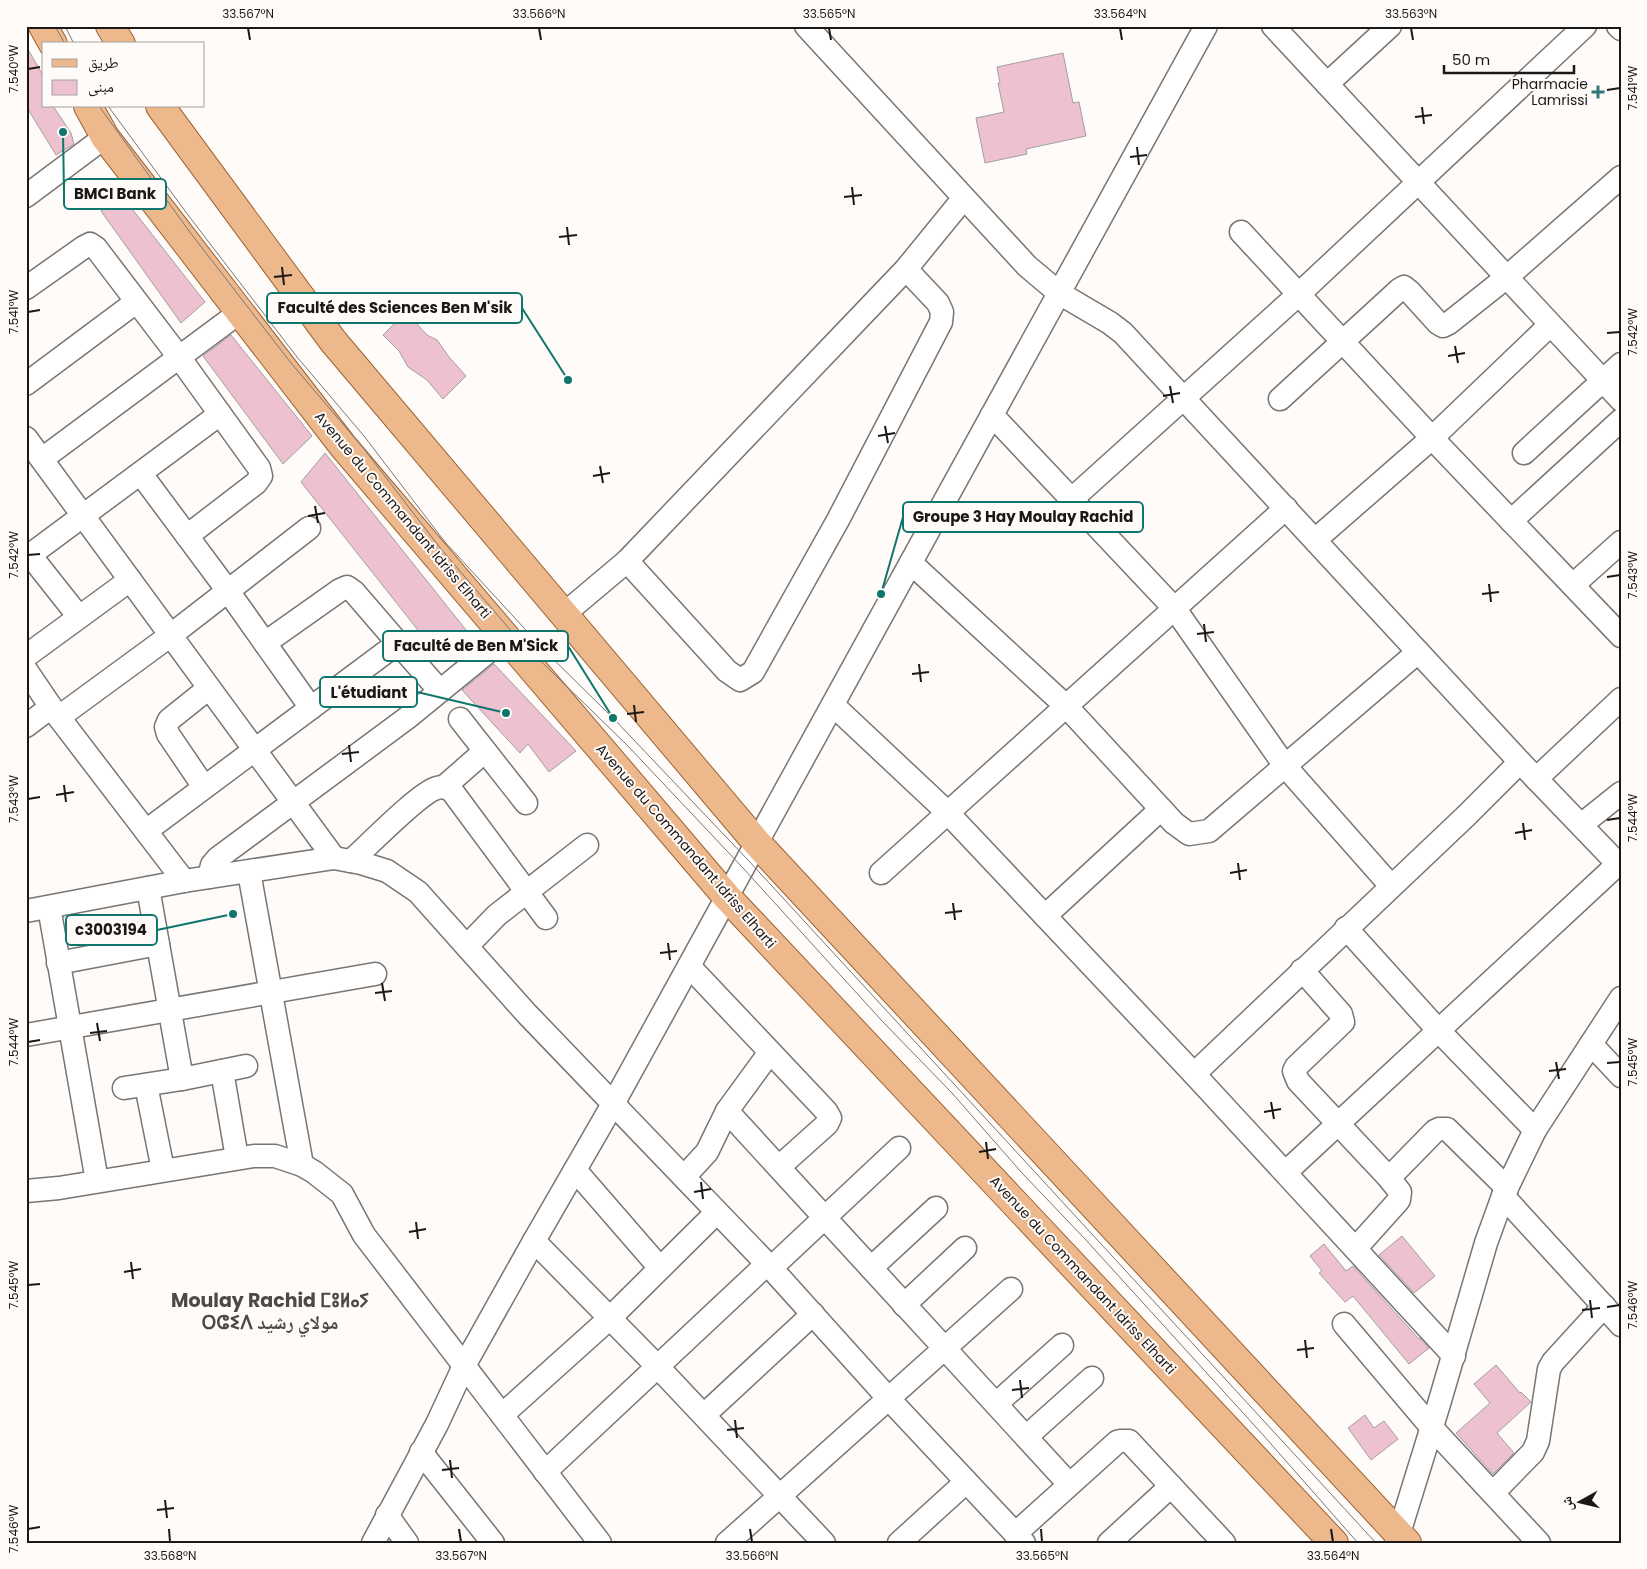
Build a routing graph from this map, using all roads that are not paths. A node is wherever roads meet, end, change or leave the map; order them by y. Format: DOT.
graph roads {
  1 [pos="43,26"];
  2 [pos="110,26"];
  3 [pos="806,26"];
  4 [pos="1206,26"];
  5 [pos="1273,26"];
  6 [pos="1390,26"];
  7 [pos="1585,26"];
  8 [pos="1618,26"];
  9 [pos="1621,29"];
  10 [pos="51,42"];
  11 [pos="119,42"];
  12 [pos="1327,84"];
  13 [pos="89,108"];
  14 [pos="161,108"];
  15 [pos="106,137"];
  16 [pos="1621,177"];
  17 [pos="1418,182"];
  18 [pos="26,196"];
  19 [pos="963,199"];
  20 [pos="1241,232"];
  21 [pos="906,269"];
  22 [pos="1507,277"];
  23 [pos="26,288"];
  24 [pos="1059,293"];
  25 [pos="1298,294"];
  26 [pos="136,302"];
  27 [pos="240,312"];
  28 [pos="1550,325"];
  29 [pos="1342,342"];
  30 [pos="179,357"];
  31 [pos="1621,364"];
  32 [pos="1603,381"];
  33 [pos="26,384"];
  34 [pos="1184,398"];
  35 [pos="1280,398"];
  36 [pos="1621,400"];
  37 [pos="220,414"];
  38 [pos="992,415"];
  39 [pos="1621,420"];
  40 [pos="26,438"];
  41 [pos="1432,438"];
  42 [pos="1524,453"];
  43 [pos="42,459"];
  44 [pos="141,474"];
  45 [pos="1072,499"];
  46 [pos="1286,508"];
  47 [pos="84,517"];
  48 [pos="1511,521"];
  49 [pos="309,528"];
  50 [pos="186,536"];
  51 [pos="1315,540"];
  52 [pos="1621,542"];
  53 [pos="28,557"];
  54 [pos="627,561"];
  55 [pos="911,563"];
  56 [pos="130,580"];
  57 [pos="1573,585"];
  58 [pos="228,591"];
  59 [pos="1175,609"];
  60 [pos="564,614"];
  61 [pos="78,618"];
  62 [pos="171,635"];
  63 [pos="1621,636"];
  64 [pos="505,638"];
  65 [pos="265,643"];
  66 [pos="398,644"];
  67 [pos="1418,652"];
  68 [pos="26,656"];
  69 [pos="26,670"];
  70 [pos="209,688"];
  71 [pos="440,691"];
  72 [pos="1621,699"];
  73 [pos="833,705"];
  74 [pos="1067,706"];
  75 [pos="311,708"];
  76 [pos="55,712"];
  77 [pos="460,719"];
  78 [pos="26,726"];
  79 [pos="255,750"];
  80 [pos="485,751"];
  81 [pos="1520,762"];
  82 [pos="1285,766"];
  83 [pos="1536,779"];
  84 [pos="204,787"];
  85 [pos="444,787"];
  86 [pos="1621,793"];
  87 [pos="294,803"];
  88 [pos="526,803"];
  89 [pos="1161,809"];
  90 [pos="947,812"];
  91 [pos="1581,825"];
  92 [pos="146,831"];
  93 [pos="757,843"];
  94 [pos="587,845"];
  95 [pos="342,860"];
  96 [pos="1619,865"];
  97 [pos="249,872"];
  98 [pos="881,873"];
  99 [pos="210,877"];
  100 [pos="184,881"];
  101 [pos="1390,886"];
  102 [pos="148,888"];
  103 [pos="527,892"];
  104 [pos="727,897"];
  105 [pos="49,907"];
  106 [pos="26,911"];
  107 [pos="1045,916"];
  108 [pos="546,918"];
  109 [pos="1346,928"];
  110 [pos="158,944"];
  111 [pos="466,946"];
  112 [pos="58,963"];
  113 [pos="689,966"];
  114 [pos="1302,970"];
  115 [pos="375,974"];
  116 [pos="270,992"];
  117 [pos="1621,998"];
  118 [pos="170,1011"];
  119 [pos="70,1028"];
  120 [pos="1438,1030"];
  121 [pos="26,1035"];
  122 [pos="1591,1044"];
  123 [pos="770,1052"];
  124 [pos="246,1066"];
  125 [pos="222,1071"];
  126 [pos="1194,1074"];
  127 [pos="1621,1076"];
  128 [pos="182,1079"];
  129 [pos="146,1085"];
  130 [pos="124,1088"];
  131 [pos="613,1104"];
  132 [pos="728,1111"];
  133 [pos="1338,1123"];
  134 [pos="1535,1130"];
  135 [pos="899,1148"];
  136 [pos="237,1158"];
  137 [pos="302,1165"];
  138 [pos="779,1167"];
  139 [pos="163,1170"];
  140 [pos="575,1170"];
  141 [pos="1286,1172"];
  142 [pos="684,1177"];
  143 [pos="1389,1178"];
  144 [pos="97,1181"];
  145 [pos="26,1191"];
  146 [pos="1505,1192"];
  147 [pos="936,1208"];
  148 [pos="717,1212"];
  149 [pos="824,1218"];
  150 [pos="534,1241"];
  151 [pos="966,1248"];
  152 [pos="1356,1248"];
  153 [pos="769,1266"];
  154 [pos="660,1268"];
  155 [pos="871,1268"];
  156 [pos="1011,1289"];
  157 [pos="904,1305"];
  158 [pos="1604,1306"];
  159 [pos="813,1314"];
  160 [pos="610,1318"];
  161 [pos="1344,1324"];
  162 [pos="1621,1324"];
  163 [pos="1062,1344"];
  164 [pos="945,1349"];
  165 [pos="1454,1356"];
  166 [pos="464,1366"];
  167 [pos="657,1366"];
  168 [pos="1092,1378"];
  169 [pos="889,1399"];
  170 [pos="996,1404"];
  171 [pos="502,1415"];
  172 [pos="704,1415"];
  173 [pos="1432,1428"];
  174 [pos="1026,1437"];
  175 [pos="421,1452"];
  176 [pos="545,1472"];
  177 [pos="966,1482"];
  178 [pos="1069,1484"];
  179 [pos="1171,1486"];
  180 [pos="1493,1493"];
  181 [pos="780,1496"];
  182 [pos="388,1515"];
  183 [pos="1019,1538"];
  184 [pos="1400,1540"];
  185 [pos="373,1543"];
  186 [pos="407,1543"];
  187 [pos="493,1543"];
  188 [pos="600,1543"];
  189 [pos="727,1543"];
  190 [pos="824,1543"];
  191 [pos="899,1543"];
  192 [pos="1109,1543"];
  193 [pos="1224,1543"];
  194 [pos="1334,1543"];
  195 [pos="1539,1543"];
  1 -- 10 [label="main road"];
  2 -- 11 [label="main road"];
  3 -- 19 [label="street"];
  4 -- 24 [label="street"];
  5 -- 12 [label="street"];
  6 -- 12 [label="street"];
  7 -- 17 [label="street"];
  8 -- 9 [label="street"];
  12 -- 17 [label="street"];
  13 -- 15 [label="main road, Avenue du Commandant Idriss Elharti"];
  14 -- 60 [label="main road"];
  15 -- 18 [label="street"];
  15 -- 27 [label="main road, Avenue du Commandant Idriss Elharti"];
  16 -- 22 [label="street"];
  17 -- 22 [label="street"];
  17 -- 25 [label="street"];
  19 -- 21 [label="street"];
  19 -- 24 [label="street"];
  20 -- 25 [label="street"];
  21 -- 54 [label="street"];
  21 -- 54 [label="street"];
  22 -- 28 [label="street"];
  22 -- 29 [label="street"];
  23 -- 26 [label="street"];
  24 -- 34 [label="street"];
  24 -- 38 [label="street"];
  25 -- 29 [label="street"];
  25 -- 34 [label="street"];
  26 -- 30 [label="street"];
  26 -- 33 [label="street"];
  27 -- 30 [label="street"];
  27 -- 64 [label="main road, Avenue du Commandant Idriss Elharti"];
  28 -- 32 [label="street"];
  28 -- 41 [label="street"];
  29 -- 35 [label="street"];
  29 -- 41 [label="street"];
  30 -- 37 [label="street"];
  30 -- 43 [label="street"];
  31 -- 32 [label="street"];
  32 -- 36 [label="street"];
  32 -- 42 [label="street"];
  34 -- 45 [label="street"];
  34 -- 46 [label="street"];
  37 -- 44 [label="street"];
  37 -- 50 [label="street"];
  38 -- 45 [label="street"];
  38 -- 55 [label="street"];
  39 -- 48 [label="street"];
  40 -- 43 [label="street"];
  41 -- 48 [label="street"];
  41 -- 51 [label="street"];
  43 -- 47 [label="street"];
  44 -- 47 [label="street"];
  44 -- 50 [label="street"];
  45 -- 59 [label="street"];
  46 -- 51 [label="street"];
  46 -- 59 [label="street"];
  47 -- 53 [label="street"];
  47 -- 56 [label="street"];
  48 -- 57 [label="street"];
  49 -- 58 [label="street"];
  50 -- 58 [label="street"];
  51 -- 67 [label="street"];
  52 -- 57 [label="street"];
  53 -- 61 [label="street"];
  54 -- 60 [label="street"];
  55 -- 73 [label="street"];
  55 -- 74 [label="street"];
  56 -- 61 [label="street"];
  56 -- 62 [label="street"];
  57 -- 63 [label="street"];
  58 -- 62 [label="street"];
  58 -- 65 [label="street"];
  59 -- 74 [label="street"];
  59 -- 82 [label="street"];
  60 -- 93 [label="main road"];
  61 -- 68 [label="street"];
  62 -- 70 [label="street"];
  62 -- 76 [label="street"];
  64 -- 71 [label="street"];
  64 -- 104 [label="main road, Avenue du Commandant Idriss Elharti"];
  65 -- 66 [label="street"];
  65 -- 75 [label="street"];
  66 -- 71 [label="street"];
  66 -- 75 [label="street"];
  67 -- 81 [label="street"];
  67 -- 82 [label="street"];
  69 -- 76 [label="street"];
  70 -- 79 [label="street"];
  70 -- 84 [label="street"];
  71 -- 87 [label="street"];
  72 -- 83 [label="street"];
  73 -- 90 [label="street"];
  73 -- 93 [label="street"];
  74 -- 89 [label="street"];
  74 -- 90 [label="street"];
  75 -- 79 [label="street"];
  76 -- 78 [label="street"];
  76 -- 92 [label="street"];
  77 -- 80 [label="street"];
  79 -- 84 [label="street"];
  79 -- 87 [label="street"];
  80 -- 85 [label="street"];
  80 -- 88 [label="street"];
  81 -- 83 [label="street"];
  81 -- 101 [label="street"];
  82 -- 89 [label="street"];
  82 -- 101 [label="street"];
  83 -- 91 [label="street"];
  84 -- 92 [label="street"];
  85 -- 95 [label="street"];
  85 -- 103 [label="street"];
  86 -- 91 [label="street"];
  87 -- 95 [label="street"];
  87 -- 99 [label="street"];
  89 -- 107 [label="street"];
  90 -- 98 [label="street"];
  90 -- 107 [label="street"];
  91 -- 96 [label="street"];
  92 -- 100 [label="street"];
  93 -- 104 [label="street"];
  93 -- 184 [label="main road"];
  94 -- 103 [label="street"];
  95 -- 97 [label="street"];
  95 -- 111 [label="street"];
  96 -- 120 [label="street"];
  97 -- 99 [label="street"];
  97 -- 116 [label="street"];
  99 -- 100 [label="street"];
  100 -- 102 [label="street"];
  101 -- 109 [label="street"];
  102 -- 105 [label="street"];
  102 -- 110 [label="street"];
  103 -- 108 [label="street"];
  103 -- 111 [label="street"];
  104 -- 113 [label="street"];
  104 -- 194 [label="main road, Avenue du Commandant Idriss Elharti"];
  105 -- 106 [label="street"];
  105 -- 112 [label="street"];
  107 -- 126 [label="street"];
  109 -- 114 [label="street"];
  109 -- 120 [label="street"];
  110 -- 112 [label="street"];
  110 -- 118 [label="street"];
  111 -- 131 [label="street"];
  112 -- 119 [label="street"];
  113 -- 123 [label="street"];
  113 -- 131 [label="street"];
  114 -- 126 [label="street"];
  114 -- 133 [label="street"];
  115 -- 116 [label="street"];
  116 -- 118 [label="street"];
  116 -- 137 [label="street"];
  117 -- 122 [label="street"];
  118 -- 119 [label="street"];
  118 -- 128 [label="street"];
  119 -- 121 [label="street"];
  119 -- 144 [label="street"];
  120 -- 133 [label="street"];
  120 -- 134 [label="street"];
  122 -- 127 [label="street"];
  122 -- 134 [label="street"];
  123 -- 132 [label="street"];
  123 -- 138 [label="street"];
  124 -- 125 [label="street"];
  125 -- 128 [label="street"];
  125 -- 136 [label="street"];
  126 -- 141 [label="street"];
  128 -- 129 [label="street"];
  129 -- 130 [label="street"];
  129 -- 139 [label="street"];
  131 -- 140 [label="street"];
  131 -- 142 [label="street"];
  132 -- 138 [label="street"];
  132 -- 142 [label="street"];
  133 -- 141 [label="street"];
  133 -- 143 [label="street"];
  134 -- 146 [label="street"];
  135 -- 149 [label="street"];
  136 -- 137 [label="street"];
  136 -- 139 [label="street"];
  137 -- 166 [label="street"];
  138 -- 149 [label="street"];
  139 -- 144 [label="street"];
  140 -- 150 [label="street"];
  140 -- 154 [label="street"];
  141 -- 152 [label="street"];
  142 -- 148 [label="street"];
  143 -- 146 [label="street"];
  143 -- 152 [label="street"];
  144 -- 145 [label="street"];
  146 -- 158 [label="street"];
  146 -- 165 [label="street"];
  147 -- 155 [label="street"];
  148 -- 153 [label="street"];
  148 -- 154 [label="street"];
  149 -- 153 [label="street"];
  149 -- 155 [label="street"];
  150 -- 160 [label="street"];
  150 -- 166 [label="street"];
  151 -- 157 [label="street"];
  152 -- 165 [label="street"];
  153 -- 159 [label="street"];
  153 -- 167 [label="street"];
  154 -- 160 [label="street"];
  155 -- 157 [label="street"];
  156 -- 164 [label="street"];
  157 -- 164 [label="street"];
  158 -- 162 [label="street"];
  158 -- 180 [label="street"];
  159 -- 169 [label="street"];
  159 -- 172 [label="street"];
  160 -- 167 [label="street"];
  160 -- 171 [label="street"];
  161 -- 173 [label="street"];
  163 -- 170 [label="street"];
  164 -- 169 [label="street"];
  164 -- 170 [label="street"];
  165 -- 173 [label="street"];
  166 -- 171 [label="street"];
  166 -- 175 [label="street"];
  167 -- 172 [label="street"];
  167 -- 176 [label="street"];
  168 -- 174 [label="street"];
  169 -- 177 [label="street"];
  169 -- 181 [label="street"];
  170 -- 174 [label="street"];
  171 -- 176 [label="street"];
  172 -- 181 [label="street"];
  173 -- 180 [label="street"];
  173 -- 184 [label="street"];
  174 -- 178 [label="street"];
  175 -- 182 [label="street"];
  175 -- 187 [label="street"];
  176 -- 188 [label="street"];
  177 -- 183 [label="street"];
  177 -- 191 [label="street"];
  178 -- 179 [label="street"];
  178 -- 183 [label="street"];
  179 -- 192 [label="street"];
  179 -- 193 [label="street"];
  180 -- 195 [label="street"];
  181 -- 189 [label="street"];
  181 -- 190 [label="street"];
  182 -- 185 [label="street"];
  182 -- 186 [label="street"];
}
